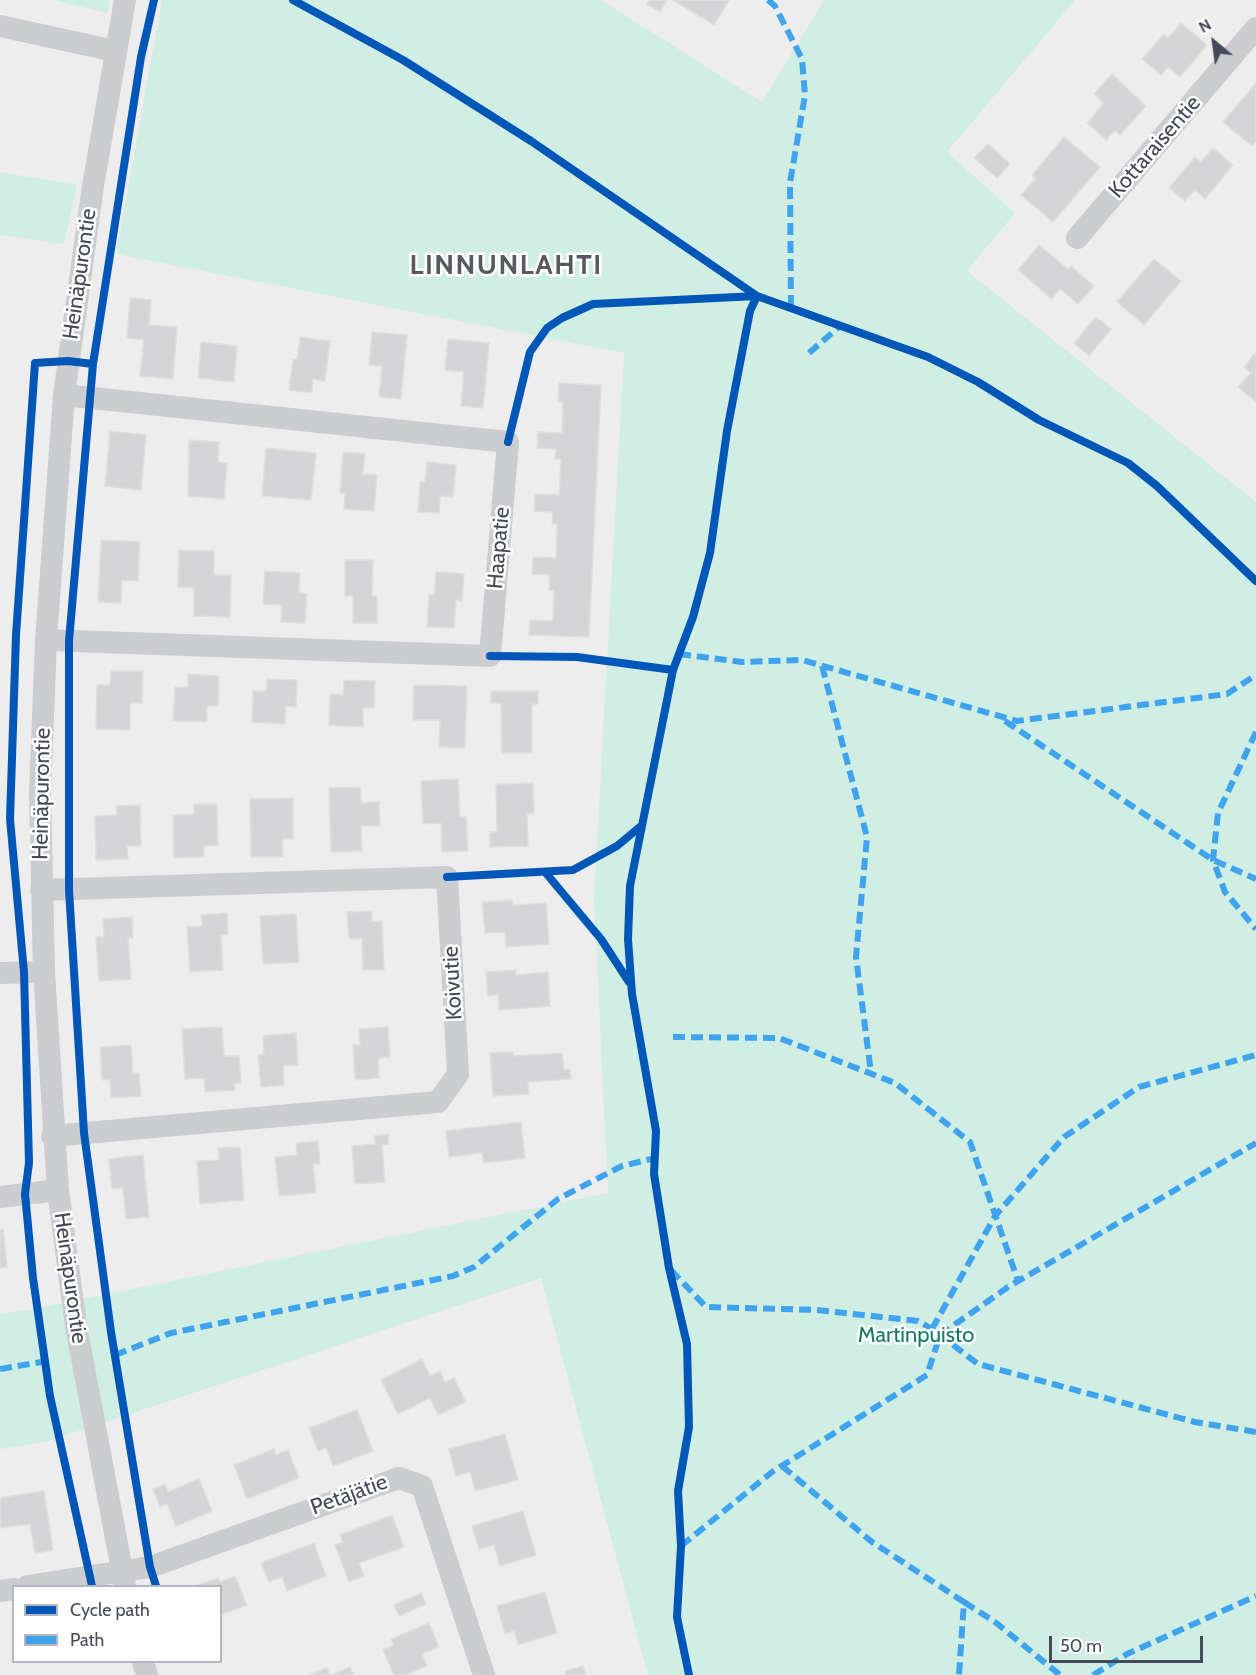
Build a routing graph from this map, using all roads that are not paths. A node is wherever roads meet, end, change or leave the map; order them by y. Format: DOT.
graph roads {
  1 [pos="125,0"];
  2 [pos="0,26"];
  3 [pos="1256,28"];
  4 [pos="115,51"];
  5 [pos="1077,238"];
  6 [pos="64,394"];
  7 [pos="46,640"];
  8 [pos="41,890"];
  9 [pos="44,972"];
  10 [pos="0,973"];
  11 [pos="52,1136"];
  12 [pos="58,1190"];
  13 [pos="0,1197"];
  14 [pos="124,1579"];
  15 [pos="51,1585"];
  16 [pos="484,1675"];
  1 -- 4 [label="street, Heinäpurontie"];
  2 -- 4 [label="street"];
  3 -- 5 [label="street, Kottaraisentie"];
  4 -- 6 [label="street, Heinäpurontie"];
  6 -- 7 [label="street, Heinäpurontie"];
  6 -- 7 [label="street, Haapatie"];
  7 -- 8 [label="street, Heinäpurontie"];
  8 -- 9 [label="street, Heinäpurontie"];
  8 -- 11 [label="street, Koivutie"];
  9 -- 10 [label="street"];
  9 -- 11 [label="street, Heinäpurontie"];
  11 -- 12 [label="street, Heinäpurontie"];
  12 -- 13 [label="street"];
  12 -- 14 [label="street, Heinäpurontie"];
  14 -- 15 [label="street"];
  14 -- 16 [label="street, Petäjätie"];
}
